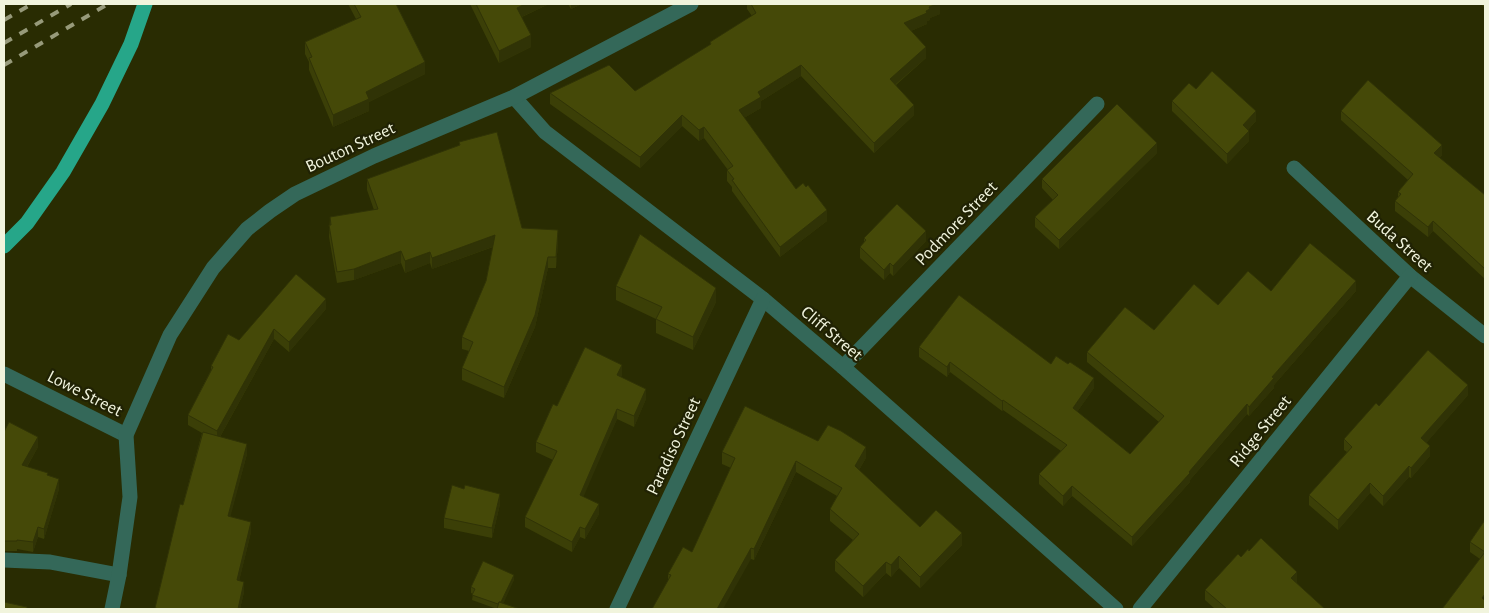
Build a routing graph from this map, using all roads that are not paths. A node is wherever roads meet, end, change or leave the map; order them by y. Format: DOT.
graph roads {
  1 [pos="145,4"];
  2 [pos="691,4"];
  3 [pos="514,98"];
  4 [pos="1097,104"];
  5 [pos="1294,168"];
  6 [pos="4,246"];
  7 [pos="1410,276"];
  8 [pos="763,300"];
  9 [pos="1485,336"];
  10 [pos="843,367"];
  11 [pos="4,374"];
  12 [pos="126,435"];
  13 [pos="4,560"];
  14 [pos="119,575"];
  15 [pos="112,609"];
  16 [pos="616,609"];
  17 [pos="1116,609"];
  18 [pos="1140,609"];
  1 -- 6 [label="main road"];
  2 -- 3 [label="street, Bouton Street"];
  3 -- 8 [label="street, Cliff Street"];
  3 -- 12 [label="street, Bouton Street"];
  4 -- 10 [label="street, Podmore Street"];
  5 -- 7 [label="street, Buda Street"];
  7 -- 9 [label="street, Buda Street"];
  7 -- 18 [label="street, Ridge Street"];
  8 -- 10 [label="street, Cliff Street"];
  8 -- 16 [label="street, Paradiso Street"];
  10 -- 17 [label="street, Cliff Street"];
  11 -- 12 [label="street, Lowe Street"];
  12 -- 14 [label="street, Lowe Street"];
  13 -- 14 [label="street"];
  14 -- 15 [label="street, Lowe Street"];
}
